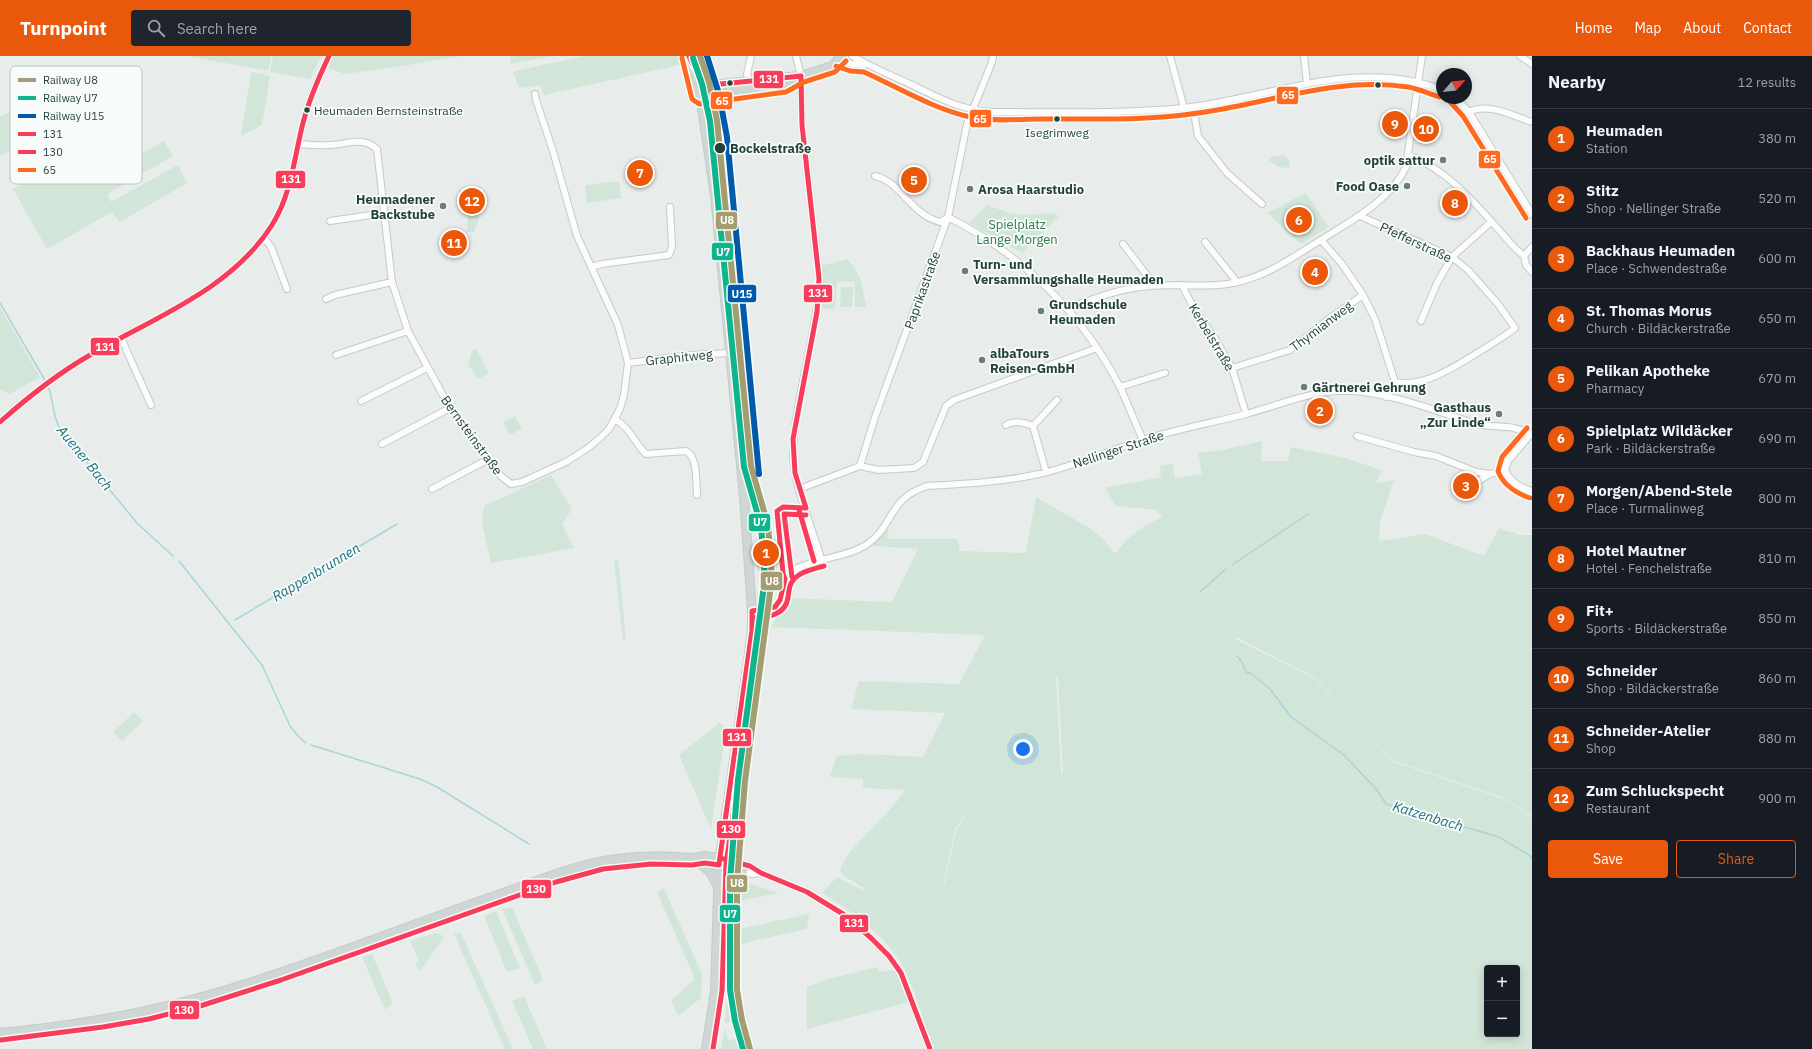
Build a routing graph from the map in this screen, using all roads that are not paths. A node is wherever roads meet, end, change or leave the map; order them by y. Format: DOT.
graph roads {
  1 [pos="328,56"];
  2 [pos="688,56"];
  3 [pos="751,56"];
  4 [pos="796,56"];
  5 [pos="852,56"];
  6 [pos="993,56"];
  7 [pos="1170,56"];
  8 [pos="1304,56"];
  9 [pos="1422,56"];
  10 [pos="1520,56"];
  11 [pos="840,58"];
  12 [pos="1532,64"];
  13 [pos="866,65"];
  14 [pos="692,68"];
  15 [pos="801,76"];
  16 [pos="1419,83"];
  17 [pos="721,84"];
  18 [pos="1307,84"];
  19 [pos="751,85"];
  20 [pos="1436,88"];
  21 [pos="535,94"];
  22 [pos="699,94"];
  23 [pos="1462,104"];
  24 [pos="1192,107"];
  25 [pos="1184,108"];
  26 [pos="972,110"];
  27 [pos="1469,112"];
  28 [pos="1532,122"];
  29 [pos="300,144"];
  30 [pos="1409,155"];
  31 [pos="875,176"];
  32 [pos="1262,204"];
  33 [pos="670,207"];
  34 [pos="385,213"];
  35 [pos="1532,214"];
  36 [pos="1360,216"];
  37 [pos="948,217"];
  38 [pos="330,221"];
  39 [pos="1491,222"];
  40 [pos="264,238"];
  41 [pos="1321,240"];
  42 [pos="1205,242"];
  43 [pos="1123,244"];
  44 [pos="1532,247"];
  45 [pos="1524,256"];
  46 [pos="1452,257"];
  47 [pos="591,267"];
  48 [pos="1532,272"];
  49 [pos="392,282"];
  50 [pos="1237,282"];
  51 [pos="1182,285"];
  52 [pos="1151,286"];
  53 [pos="287,289"];
  54 [pos="1363,295"];
  55 [pos="326,299"];
  56 [pos="1068,308"];
  57 [pos="1421,321"];
  58 [pos="408,331"];
  59 [pos="121,338"];
  60 [pos="1097,348"];
  61 [pos="730,353"];
  62 [pos="336,355"];
  63 [pos="628,363"];
  64 [pos="427,368"];
  65 [pos="1232,368"];
  66 [pos="1165,373"];
  67 [pos="1395,382"];
  68 [pos="1120,388"];
  69 [pos="1386,397"];
  70 [pos="1057,400"];
  71 [pos="361,401"];
  72 [pos="151,405"];
  73 [pos="450,408"];
  74 [pos="1246,414"];
  75 [pos="615,419"];
  76 [pos="0,422"];
  77 [pos="1006,425"];
  78 [pos="1033,426"];
  79 [pos="1531,434"];
  80 [pos="1357,436"];
  81 [pos="1143,440"];
  82 [pos="382,444"];
  83 [pos="487,460"];
  84 [pos="860,466"];
  85 [pos="1506,470"];
  86 [pos="1046,472"];
  87 [pos="1490,474"];
  88 [pos="432,489"];
  89 [pos="800,489"];
  90 [pos="1471,491"];
  91 [pos="1532,491"];
  92 [pos="697,495"];
  93 [pos="821,559"];
  94 [pos="752,611"];
  95 [pos="692,858"];
  96 [pos="719,861"];
  97 [pos="743,871"];
  98 [pos="761,873"];
  99 [pos="717,888"];
  100 [pos="0,1033"];
  101 [pos="706,1049"];
  102 [pos="930,1049"];
  1 -- 29 [label="street"];
  2 -- 14 [label="main road"];
  3 -- 19 [label="street"];
  4 -- 15 [label="street"];
  5 -- 13 [label="street"];
  6 -- 26 [label="street, Paprikastraße"];
  7 -- 25 [label="street"];
  8 -- 18 [label="street"];
  9 -- 16 [label="street"];
  10 -- 12 [label="street"];
  11 -- 13 [label="street"];
  11 -- 15 [label="main road"];
  13 -- 26 [label="street"];
  14 -- 17 [label="main road"];
  14 -- 22 [label="main road"];
  15 -- 19 [label="main road"];
  15 -- 89 [label="street"];
  16 -- 18 [label="street"];
  16 -- 20 [label="street"];
  16 -- 30 [label="street"];
  17 -- 19 [label="main road"];
  17 -- 22 [label="main road"];
  18 -- 24 [label="street"];
  19 -- 22 [label="main road"];
  21 -- 47 [label="street, Bernsteinstraße"];
  22 -- 61 [label="main road"];
  23 -- 27 [label="street"];
  24 -- 25 [label="street"];
  24 -- 32 [label="street"];
  25 -- 26 [label="street"];
  26 -- 37 [label="street, Paprikastraße"];
  27 -- 28 [label="street"];
  27 -- 35 [label="street"];
  29 -- 34 [label="street, Bernsteinstraße"];
  29 -- 40 [label="street"];
  30 -- 36 [label="street"];
  30 -- 39 [label="street"];
  31 -- 37 [label="street"];
  33 -- 47 [label="street"];
  34 -- 38 [label="street"];
  34 -- 49 [label="street, Bernsteinstraße"];
  36 -- 41 [label="street"];
  36 -- 46 [label="street, Pfefferstraße"];
  37 -- 56 [label="street"];
  37 -- 84 [label="street, Paprikastraße"];
  39 -- 45 [label="street"];
  39 -- 46 [label="street"];
  40 -- 53 [label="street"];
  40 -- 59 [label="street"];
  41 -- 50 [label="street"];
  41 -- 54 [label="street"];
  42 -- 50 [label="street"];
  43 -- 52 [label="street"];
  44 -- 45 [label="street"];
  45 -- 48 [label="street"];
  46 -- 57 [label="street"];
  46 -- 67 [label="street, Pfefferstraße"];
  47 -- 63 [label="street, Bernsteinstraße"];
  49 -- 55 [label="street"];
  49 -- 58 [label="street, Bernsteinstraße"];
  50 -- 51 [label="street"];
  51 -- 52 [label="street"];
  51 -- 65 [label="street, Kerbelstraße"];
  52 -- 56 [label="street"];
  54 -- 65 [label="street, Thymianweg"];
  54 -- 67 [label="street"];
  56 -- 60 [label="street"];
  58 -- 62 [label="street"];
  58 -- 64 [label="street, Bernsteinstraße"];
  59 -- 72 [label="street"];
  59 -- 76 [label="street"];
  60 -- 68 [label="street"];
  60 -- 84 [label="street"];
  61 -- 63 [label="street, Graphitweg"];
  61 -- 94 [label="main road"];
  63 -- 75 [label="street, Bernsteinstraße"];
  64 -- 71 [label="street"];
  64 -- 73 [label="street, Bernsteinstraße"];
  65 -- 74 [label="street, Kerbelstraße"];
  66 -- 68 [label="street"];
  67 -- 69 [label="street"];
  68 -- 81 [label="street"];
  69 -- 74 [label="street, Nellinger Straße"];
  69 -- 79 [label="street, Nellinger Straße"];
  70 -- 78 [label="street"];
  73 -- 82 [label="street"];
  73 -- 83 [label="street, Bernsteinstraße"];
  74 -- 81 [label="street, Nellinger Straße"];
  75 -- 83 [label="street, Bernsteinstraße"];
  75 -- 92 [label="street"];
  77 -- 78 [label="street"];
  78 -- 86 [label="street"];
  79 -- 85 [label="street"];
  80 -- 87 [label="street"];
  81 -- 86 [label="street, Nellinger Straße"];
  83 -- 88 [label="street"];
  84 -- 89 [label="street"];
  85 -- 87 [label="street"];
  85 -- 91 [label="street"];
  86 -- 93 [label="street, Nellinger Straße"];
  87 -- 90 [label="street"];
  89 -- 93 [label="street"];
  93 -- 94 [label="street, Nellinger Straße"];
  94 -- 96 [label="main road"];
  95 -- 96 [label="main road"];
  95 -- 99 [label="main road"];
  95 -- 100 [label="main road"];
  96 -- 97 [label="street"];
  96 -- 98 [label="street"];
  96 -- 99 [label="main road"];
  97 -- 98 [label="street"];
  97 -- 99 [label="main road"];
  98 -- 102 [label="street"];
  99 -- 101 [label="main road"];
}
